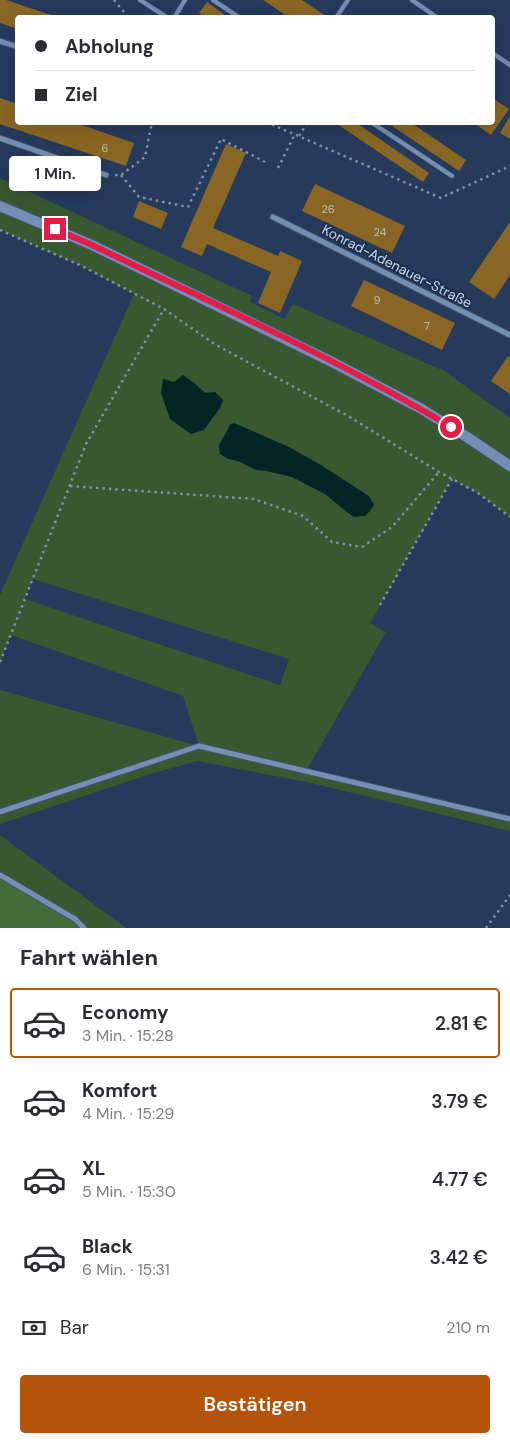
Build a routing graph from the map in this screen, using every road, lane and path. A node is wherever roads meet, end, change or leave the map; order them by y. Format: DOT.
graph roads {
  1 [pos="114,0"];
  2 [pos="140,0"];
  3 [pos="185,0"];
  4 [pos="213,0"];
  5 [pos="348,0"];
  6 [pos="412,0"];
  7 [pos="126,15"];
  8 [pos="163,15"];
  9 [pos="176,15"];
  10 [pos="236,15"];
  11 [pos="338,15"];
  12 [pos="434,15"];
  13 [pos="0,41"];
  14 [pos="15,46"];
  15 [pos="495,55"];
  16 [pos="510,65"];
  17 [pos="151,125"];
  18 [pos="273,125"];
  19 [pos="306,125"];
  20 [pos="376,125"];
  21 [pos="295,134"];
  22 [pos="299,136"];
  23 [pos="0,138"];
  24 [pos="266,162"];
  25 [pos="510,166"];
  26 [pos="278,168"];
  27 [pos="106,175"];
  28 [pos="121,175"];
  29 [pos="452,176"];
  30 [pos="0,206"];
  31 [pos="273,217"];
  32 [pos="0,230"];
  33 [pos="164,309"];
  34 [pos="510,336"];
  35 [pos="510,466"];
  36 [pos="440,472"];
  37 [pos="452,479"];
  38 [pos="70,486"];
  39 [pos="510,517"];
  40 [pos="380,605"];
  41 [pos="0,662"];
  42 [pos="0,812"];
  43 [pos="510,819"];
  44 [pos="0,875"];
  45 [pos="510,894"];
  46 [pos="84,928"];
  47 [pos="486,928"];
  1 -- 7 [label="path"];
  2 -- 8 [label="lane"];
  3 -- 9 [label="lane"];
  4 -- 10 [label="lane"];
  5 -- 11 [label="lane"];
  6 -- 12 [label="lane"];
  13 -- 14 [label="street"];
  15 -- 16 [label="lane"];
  17 -- 28 [label="path"];
  18 -- 21 [label="path"];
  19 -- 22 [label="path"];
  20 -- 29 [label="lane"];
  21 -- 22 [label="path"];
  21 -- 26 [label="path"];
  22 -- 25 [label="path"];
  23 -- 27 [label="street"];
  24 -- 28 [label="path"];
  27 -- 28 [label="path"];
  30 -- 35 [label="main road"];
  31 -- 34 [label="street, Konrad-Adenauer-Straße"];
  32 -- 33 [label="path"];
  33 -- 36 [label="path"];
  33 -- 38 [label="path"];
  36 -- 37 [label="path"];
  36 -- 38 [label="path"];
  37 -- 39 [label="path"];
  37 -- 40 [label="path"];
  38 -- 41 [label="path"];
  42 -- 43 [label="street"];
  44 -- 46 [label="street"];
  45 -- 47 [label="path"];
}
